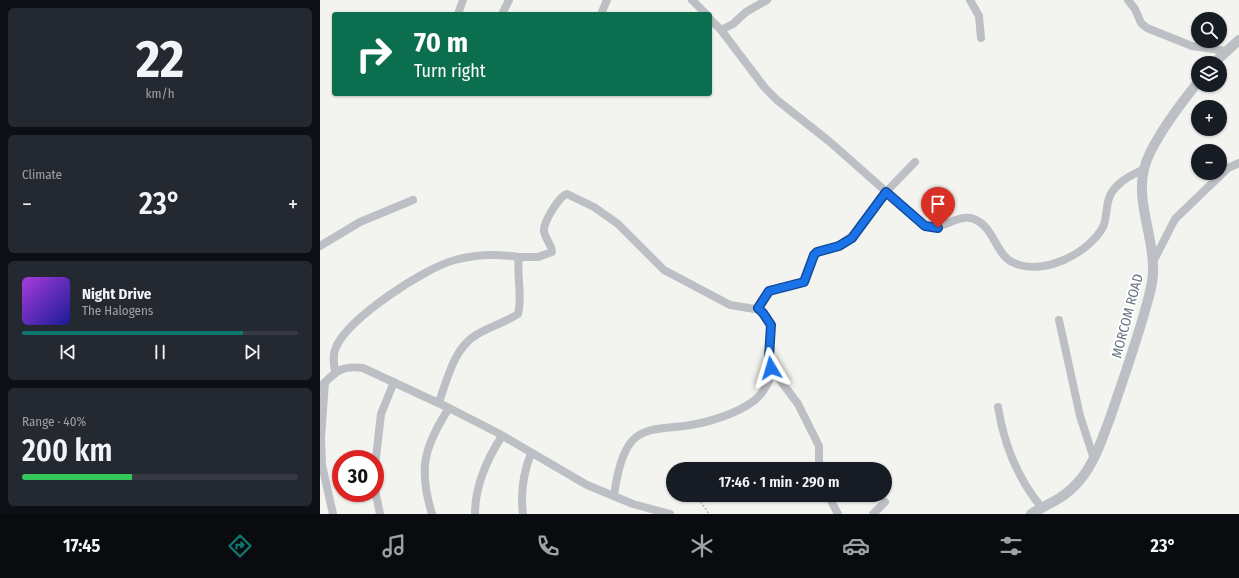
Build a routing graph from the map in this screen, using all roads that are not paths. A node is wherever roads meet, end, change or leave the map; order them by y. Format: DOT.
graph roads {
  1 [pos="463,0"];
  2 [pos="509,0"];
  3 [pos="607,0"];
  4 [pos="692,0"];
  5 [pos="767,0"];
  6 [pos="970,0"];
  7 [pos="1128,0"];
  8 [pos="459,12"];
  9 [pos="503,12"];
  10 [pos="602,12"];
  11 [pos="704,12"];
  12 [pos="712,21"];
  13 [pos="721,30"];
  14 [pos="981,38"];
  15 [pos="1239,40"];
  16 [pos="1226,51"];
  17 [pos="1221,56"];
  18 [pos="1191,91"];
  19 [pos="915,162"];
  20 [pos="1239,162"];
  21 [pos="1144,169"];
  22 [pos="886,192"];
  23 [pos="413,200"];
  24 [pos="320,246"];
  25 [pos="519,256"];
  26 [pos="1153,262"];
  27 [pos="758,308"];
  28 [pos="1059,320"];
  29 [pos="335,372"];
  30 [pos="773,372"];
  31 [pos="394,382"];
  32 [pos="322,385"];
  33 [pos="439,402"];
  34 [pos="998,407"];
  35 [pos="449,408"];
  36 [pos="502,436"];
  37 [pos="377,450"];
  38 [pos="531,453"];
  39 [pos="1094,459"];
  40 [pos="819,462"];
  41 [pos="614,496"];
  42 [pos="378,502"];
  43 [pos="832,502"];
  44 [pos="885,502"];
  45 [pos="1042,508"];
  46 [pos="333,514"];
  47 [pos="380,514"];
  48 [pos="432,514"];
  49 [pos="475,514"];
  50 [pos="523,514"];
  51 [pos="670,514"];
  52 [pos="838,514"];
  53 [pos="873,514"];
  54 [pos="1031,514"];
  1 -- 8 [label="street"];
  2 -- 9 [label="street"];
  3 -- 10 [label="street"];
  4 -- 11 [label="street"];
  5 -- 13 [label="street"];
  6 -- 14 [label="street"];
  7 -- 16 [label="street"];
  12 -- 13 [label="street"];
  13 -- 22 [label="street"];
  15 -- 16 [label="street"];
  16 -- 17 [label="street"];
  18 -- 21 [label="street, MORCOM ROAD"];
  19 -- 22 [label="street"];
  20 -- 26 [label="street"];
  21 -- 22 [label="street"];
  21 -- 26 [label="street, MORCOM ROAD"];
  22 -- 27 [label="street"];
  23 -- 24 [label="street"];
  25 -- 27 [label="street"];
  25 -- 29 [label="street"];
  25 -- 33 [label="street"];
  26 -- 39 [label="street, MORCOM ROAD"];
  27 -- 30 [label="street"];
  28 -- 39 [label="street"];
  29 -- 31 [label="street"];
  29 -- 32 [label="street"];
  30 -- 40 [label="street"];
  30 -- 41 [label="street"];
  31 -- 33 [label="street"];
  31 -- 37 [label="street"];
  32 -- 46 [label="street"];
  33 -- 35 [label="street"];
  34 -- 45 [label="street"];
  35 -- 36 [label="street"];
  35 -- 48 [label="street"];
  36 -- 38 [label="street"];
  36 -- 49 [label="street"];
  38 -- 41 [label="street"];
  38 -- 50 [label="street"];
  39 -- 45 [label="street, MORCOM ROAD"];
  41 -- 51 [label="street"];
  42 -- 47 [label="street"];
  43 -- 52 [label="street"];
  44 -- 53 [label="street"];
  45 -- 54 [label="street, MORCOM ROAD"];
}
